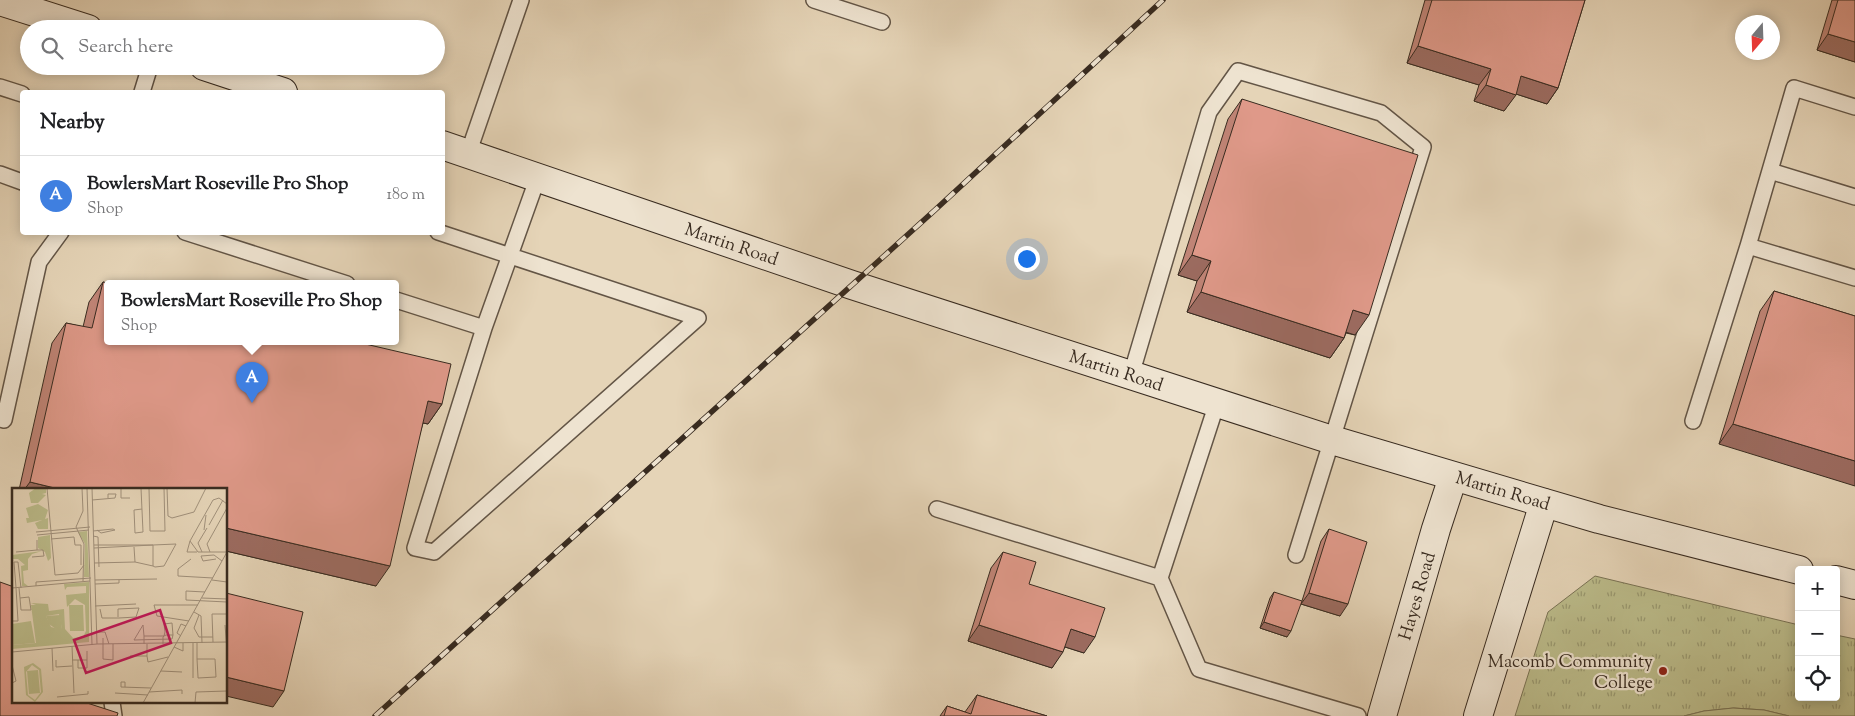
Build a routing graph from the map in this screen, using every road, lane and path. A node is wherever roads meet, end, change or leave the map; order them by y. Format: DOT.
graph roads {
  1 [pos="520,0"];
  2 [pos="814,0"];
  3 [pos="0,1"];
  4 [pos="60,20"];
  5 [pos="882,22"];
  6 [pos="147,75"];
  7 [pos="231,75"];
  8 [pos="0,87"];
  9 [pos="143,90"];
  10 [pos="277,90"];
  11 [pos="20,93"];
  12 [pos="1855,107"];
  13 [pos="445,146"];
  14 [pos="468,154"];
  15 [pos="1770,171"];
  16 [pos="0,174"];
  17 [pos="538,177"];
  18 [pos="20,181"];
  19 [pos="1855,197"];
  20 [pos="445,234"];
  21 [pos="59,235"];
  22 [pos="194,235"];
  23 [pos="1748,246"];
  24 [pos="509,256"];
  25 [pos="1855,278"];
  26 [pos="335,280"];
  27 [pos="399,301"];
  28 [pos="484,328"];
  29 [pos="1131,375"];
  30 [pos="1217,403"];
  31 [pos="0,419"];
  32 [pos="1693,421"];
  33 [pos="1332,440"];
  34 [pos="1453,477"];
  35 [pos="1544,503"];
  36 [pos="937,509"];
  37 [pos="1296,555"];
  38 [pos="1795,569"];
  39 [pos="1160,578"];
  40 [pos="1840,581"];
  41 [pos="1855,585"];
  42 [pos="1358,716"];
  43 [pos="1382,716"];
  44 [pos="1478,716"];
  1 -- 14 [label="lane"];
  2 -- 5 [label="lane"];
  3 -- 4 [label="street"];
  6 -- 9 [label="lane"];
  7 -- 10 [label="street"];
  8 -- 11 [label="lane"];
  12 -- 15 [label="lane"];
  13 -- 14 [label="street, Martin Road"];
  14 -- 17 [label="street, Martin Road"];
  15 -- 19 [label="lane"];
  15 -- 23 [label="lane"];
  16 -- 18 [label="lane"];
  17 -- 24 [label="lane"];
  17 -- 29 [label="street, Martin Road"];
  20 -- 24 [label="lane"];
  21 -- 31 [label="lane"];
  22 -- 26 [label="lane"];
  23 -- 25 [label="lane"];
  23 -- 32 [label="lane"];
  24 -- 28 [label="lane"];
  24 -- 28 [label="lane"];
  27 -- 28 [label="lane"];
  29 -- 30 [label="street, Martin Road"];
  29 -- 33 [label="lane"];
  30 -- 33 [label="street, Martin Road"];
  30 -- 39 [label="lane"];
  33 -- 34 [label="street, Martin Road"];
  33 -- 37 [label="lane"];
  34 -- 35 [label="street, Martin Road"];
  34 -- 43 [label="street, Hayes Road"];
  35 -- 38 [label="street, Martin Road"];
  35 -- 44 [label="street"];
  36 -- 39 [label="lane"];
  39 -- 42 [label="lane"];
  40 -- 41 [label="street"];
}
